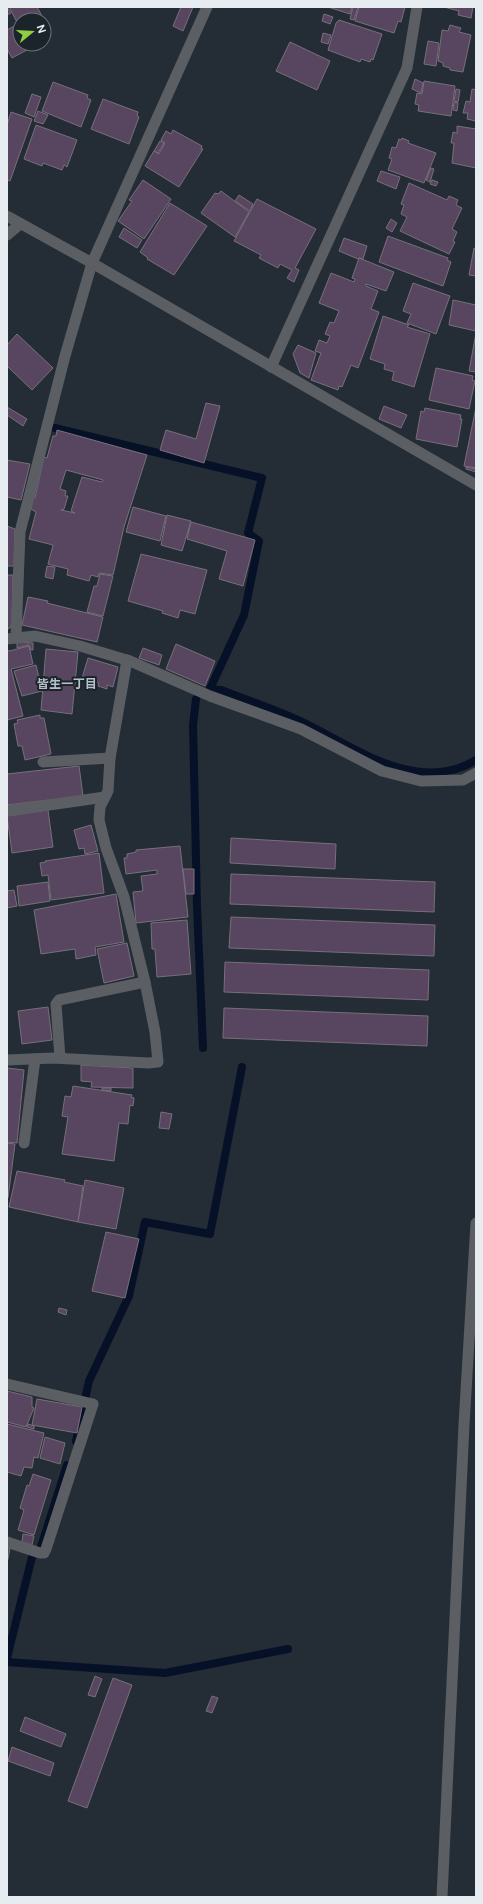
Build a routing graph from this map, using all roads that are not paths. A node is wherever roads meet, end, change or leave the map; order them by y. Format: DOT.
graph roads {
  1 [pos="206,7"];
  2 [pos="417,7"];
  3 [pos="7,216"];
  4 [pos="20,224"];
  5 [pos="7,234"];
  6 [pos="92,263"];
  7 [pos="271,367"];
  8 [pos="476,485"];
  9 [pos="12,638"];
  10 [pos="127,660"];
  11 [pos="110,758"];
  12 [pos="42,762"];
  13 [pos="476,773"];
  14 [pos="105,797"];
  15 [pos="7,810"];
  16 [pos="145,982"];
  17 [pos="60,1058"];
  18 [pos="35,1059"];
  19 [pos="7,1060"];
  20 [pos="24,1143"];
  21 [pos="476,1223"];
  22 [pos="7,1384"];
  23 [pos="7,1542"];
  24 [pos="442,1897"];
  1 -- 6 [label="street"];
  2 -- 7 [label="street"];
  3 -- 4 [label="street"];
  4 -- 5 [label="street"];
  4 -- 6 [label="street"];
  6 -- 7 [label="street"];
  6 -- 9 [label="street"];
  7 -- 8 [label="street"];
  9 -- 10 [label="street"];
  10 -- 11 [label="street"];
  10 -- 13 [label="street"];
  11 -- 12 [label="street"];
  11 -- 14 [label="street"];
  14 -- 15 [label="street"];
  14 -- 16 [label="street"];
  16 -- 17 [label="street"];
  16 -- 17 [label="street"];
  17 -- 18 [label="street"];
  18 -- 19 [label="street"];
  18 -- 20 [label="street"];
  21 -- 24 [label="street"];
  22 -- 23 [label="street"];
}
